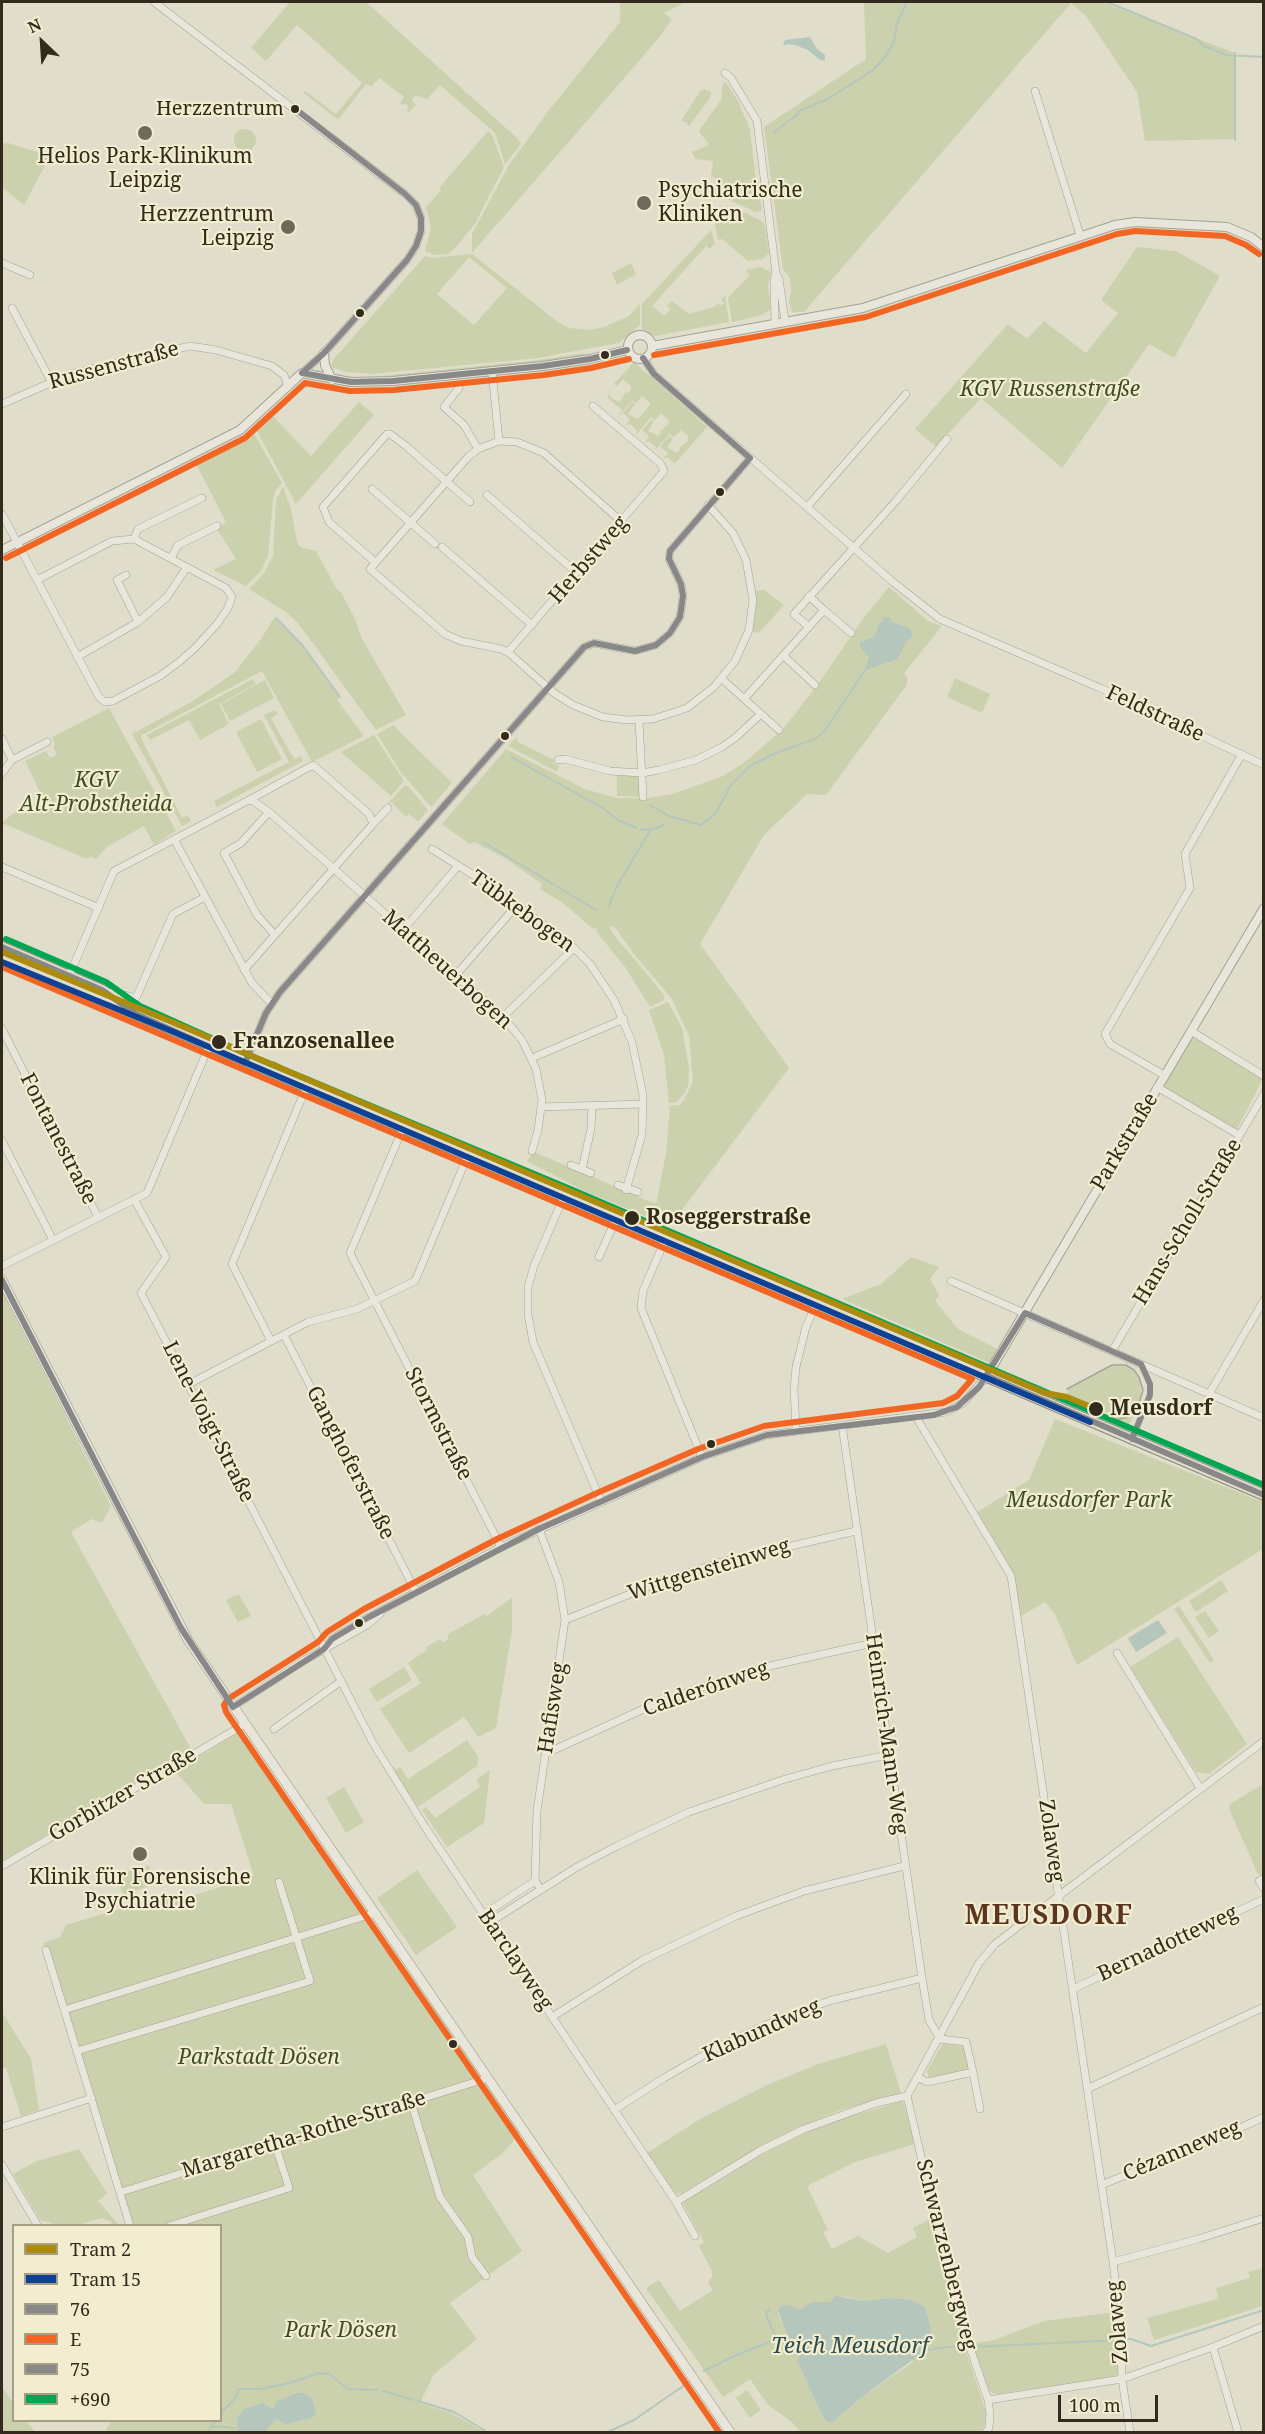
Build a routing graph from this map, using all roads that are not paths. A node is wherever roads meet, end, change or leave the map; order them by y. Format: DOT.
graph roads {
  1 [pos="154,2"];
  2 [pos="725,73"];
  3 [pos="1035,91"];
  4 [pos="1080,235"];
  5 [pos="1263,247"];
  6 [pos="2,263"];
  7 [pos="30,275"];
  8 [pos="12,308"];
  9 [pos="780,322"];
  10 [pos="652,346"];
  11 [pos="627,350"];
  12 [pos="324,353"];
  13 [pos="643,358"];
  14 [pos="492,372"];
  15 [pos="302,374"];
  16 [pos="333,380"];
  17 [pos="51,381"];
  18 [pos="288,387"];
  19 [pos="459,388"];
  20 [pos="906,394"];
  21 [pos="2,404"];
  22 [pos="593,406"];
  23 [pos="947,439"];
  24 [pos="498,441"];
  25 [pos="478,449"];
  26 [pos="750,458"];
  27 [pos="446,481"];
  28 [pos="372,489"];
  29 [pos="487,495"];
  30 [pos="202,498"];
  31 [pos="470,502"];
  32 [pos="708,506"];
  33 [pos="807,507"];
  34 [pos="2,514"];
  35 [pos="410,522"];
  36 [pos="622,522"];
  37 [pos="216,526"];
  38 [pos="134,539"];
  39 [pos="17,543"];
  40 [pos="854,548"];
  41 [pos="2,550"];
  42 [pos="171,558"];
  43 [pos="375,562"];
  44 [pos="187,567"];
  45 [pos="577,573"];
  46 [pos="126,575"];
  47 [pos="37,580"];
  48 [pos="809,596"];
  49 [pos="824,610"];
  50 [pos="138,622"];
  51 [pos="532,625"];
  52 [pos="809,627"];
  53 [pos="851,633"];
  54 [pos="508,652"];
  55 [pos="784,656"];
  56 [pos="77,657"];
  57 [pos="722,679"];
  58 [pos="815,685"];
  59 [pos="548,687"];
  60 [pos="744,699"];
  61 [pos="760,714"];
  62 [pos="639,720"];
  63 [pos="779,730"];
  64 [pos="2,739"];
  65 [pos="47,742"];
  66 [pos="1242,754"];
  67 [pos="12,760"];
  68 [pos="558,760"];
  69 [pos="1263,765"];
  70 [pos="642,772"];
  71 [pos="2,773"];
  72 [pos="643,797"];
  73 [pos="249,800"];
  74 [pos="388,808"];
  75 [pos="269,812"];
  76 [pos="373,825"];
  77 [pos="174,839"];
  78 [pos="432,849"];
  79 [pos="458,866"];
  80 [pos="2,867"];
  81 [pos="333,869"];
  82 [pos="365,896"];
  83 [pos="205,897"];
  84 [pos="518,905"];
  85 [pos="99,908"];
  86 [pos="1263,908"];
  87 [pos="403,930"];
  88 [pos="275,935"];
  89 [pos="2,947"];
  90 [pos="574,948"];
  91 [pos="2,957"];
  92 [pos="244,970"];
  93 [pos="69,976"];
  94 [pos="455,976"];
  95 [pos="102,990"];
  96 [pos="272,1004"];
  97 [pos="136,1014"];
  98 [pos="502,1017"];
  99 [pos="624,1019"];
  100 [pos="2,1029"];
  101 [pos="1191,1031"];
  102 [pos="209,1046"];
  103 [pos="532,1058"];
  104 [pos="246,1063"];
  105 [pos="1164,1076"];
  106 [pos="1263,1076"];
  107 [pos="1157,1087"];
  108 [pos="306,1088"];
  109 [pos="1263,1094"];
  110 [pos="643,1104"];
  111 [pos="592,1106"];
  112 [pos="542,1107"];
  113 [pos="403,1128"];
  114 [pos="1239,1135"];
  115 [pos="2,1141"];
  116 [pos="532,1151"];
  117 [pos="468,1155"];
  118 [pos="571,1165"];
  119 [pos="582,1169"];
  120 [pos="591,1173"];
  121 [pos="618,1185"];
  122 [pos="627,1189"];
  123 [pos="638,1192"];
  124 [pos="564,1196"];
  125 [pos="134,1199"];
  126 [pos="98,1217"];
  127 [pos="616,1219"];
  128 [pos="52,1240"];
  129 [pos="665,1240"];
  130 [pos="599,1257"];
  131 [pos="2,1266"];
  132 [pos="2,1280"];
  133 [pos="951,1281"];
  134 [pos="1263,1300"];
  135 [pos="375,1301"];
  136 [pos="816,1304"];
  137 [pos="1261,1309"];
  138 [pos="1025,1313"];
  139 [pos="284,1335"];
  140 [pos="271,1341"];
  141 [pos="1112,1351"];
  142 [pos="987,1376"];
  143 [pos="189,1384"];
  144 [pos="1209,1394"];
  145 [pos="916,1417"];
  146 [pos="1263,1418"];
  147 [pos="842,1425"];
  148 [pos="795,1430"];
  149 [pos="702,1457"];
  150 [pos="1263,1495"];
  151 [pos="601,1501"];
  152 [pos="539,1529"];
  153 [pos="856,1531"];
  154 [pos="501,1547"];
  155 [pos="416,1592"];
  156 [pos="565,1620"];
  157 [pos="873,1643"];
  158 [pos="324,1649"];
  159 [pos="1117,1653"];
  160 [pos="340,1682"];
  161 [pos="233,1707"];
  162 [pos="245,1724"];
  163 [pos="274,1729"];
  164 [pos="1263,1741"];
  165 [pos="545,1754"];
  166 [pos="889,1755"];
  167 [pos="1200,1788"];
  168 [pos="2,1866"];
  169 [pos="904,1866"];
  170 [pos="1263,1878"];
  171 [pos="535,1881"];
  172 [pos="279,1882"];
  173 [pos="541,1889"];
  174 [pos="1263,1889"];
  175 [pos="1059,1895"];
  176 [pos="1263,1899"];
  177 [pos="375,1913"];
  178 [pos="484,1914"];
  179 [pos="490,1922"];
  180 [pos="296,1937"];
  181 [pos="46,1950"];
  182 [pos="922,1978"];
  183 [pos="1073,1989"];
  184 [pos="1263,2007"];
  185 [pos="64,2010"];
  186 [pos="552,2017"];
  187 [pos="940,2039"];
  188 [pos="77,2051"];
  189 [pos="973,2072"];
  190 [pos="488,2078"];
  191 [pos="918,2078"];
  192 [pos="1087,2090"];
  193 [pos="907,2096"];
  194 [pos="92,2098"];
  195 [pos="411,2102"];
  196 [pos="980,2109"];
  197 [pos="614,2110"];
  198 [pos="1263,2117"];
  199 [pos="2,2127"];
  200 [pos="275,2144"];
  201 [pos="2,2164"];
  202 [pos="1101,2185"];
  203 [pos="121,2192"];
  204 [pos="676,2202"];
  205 [pos="1263,2218"];
  206 [pos="37,2224"];
  207 [pos="129,2224"];
  208 [pos="175,2224"];
  209 [pos="695,2236"];
  210 [pos="1113,2262"];
  211 [pos="486,2276"];
  212 [pos="1263,2326"];
  213 [pos="1213,2347"];
  214 [pos="1122,2379"];
  215 [pos="988,2400"];
  216 [pos="730,2433"];
  217 [pos="986,2433"];
  218 [pos="1130,2433"];
  219 [pos="1238,2433"];
  1 -- 12 [label="street"];
  2 -- 9 [label="street"];
  3 -- 4 [label="street"];
  4 -- 5 [label="street"];
  4 -- 9 [label="street"];
  6 -- 7 [label="street"];
  8 -- 17 [label="street"];
  9 -- 10 [label="street"];
  10 -- 11 [label="street"];
  10 -- 13 [label="street"];
  11 -- 13 [label="street"];
  11 -- 14 [label="street"];
  12 -- 15 [label="street"];
  12 -- 16 [label="street"];
  13 -- 26 [label="street, Feldstraße"];
  14 -- 16 [label="street"];
  14 -- 24 [label="street"];
  15 -- 16 [label="street"];
  15 -- 18 [label="street"];
  17 -- 18 [label="street, Russenstraße"];
  17 -- 21 [label="street, Russenstraße"];
  18 -- 39 [label="street"];
  19 -- 25 [label="street"];
  20 -- 33 [label="street"];
  22 -- 36 [label="street, Herbstweg"];
  23 -- 40 [label="street"];
  24 -- 25 [label="street"];
  24 -- 36 [label="street"];
  25 -- 27 [label="street"];
  26 -- 32 [label="street"];
  26 -- 33 [label="street, Feldstraße"];
  27 -- 31 [label="street"];
  27 -- 35 [label="street"];
  27 -- 43 [label="street"];
  28 -- 35 [label="street"];
  29 -- 45 [label="street"];
  30 -- 38 [label="street"];
  32 -- 57 [label="street"];
  32 -- 59 [label="street"];
  33 -- 40 [label="street, Feldstraße"];
  34 -- 39 [label="street"];
  35 -- 43 [label="street"];
  35 -- 51 [label="street"];
  36 -- 45 [label="street, Herbstweg"];
  37 -- 42 [label="street"];
  38 -- 42 [label="street"];
  38 -- 47 [label="street"];
  39 -- 41 [label="street"];
  39 -- 47 [label="street"];
  40 -- 48 [label="street"];
  40 -- 66 [label="street, Feldstraße"];
  42 -- 44 [label="street"];
  43 -- 54 [label="street"];
  44 -- 50 [label="street"];
  44 -- 56 [label="street"];
  45 -- 51 [label="street, Herbstweg"];
  46 -- 50 [label="street"];
  47 -- 56 [label="street"];
  48 -- 49 [label="street"];
  48 -- 52 [label="street"];
  49 -- 52 [label="street"];
  49 -- 53 [label="street"];
  50 -- 56 [label="street"];
  51 -- 54 [label="street, Herbstweg"];
  52 -- 55 [label="street"];
  54 -- 59 [label="street"];
  55 -- 58 [label="street"];
  55 -- 60 [label="street"];
  57 -- 60 [label="street"];
  57 -- 62 [label="street"];
  59 -- 62 [label="street"];
  59 -- 82 [label="street"];
  60 -- 61 [label="street"];
  61 -- 63 [label="street"];
  61 -- 70 [label="street"];
  62 -- 70 [label="street"];
  64 -- 67 [label="street"];
  65 -- 67 [label="street"];
  66 -- 69 [label="street, Feldstraße"];
  66 -- 105 [label="street"];
  67 -- 71 [label="street"];
  68 -- 70 [label="street"];
  70 -- 72 [label="street"];
  73 -- 75 [label="street, Mattheuerbogen"];
  73 -- 76 [label="street"];
  73 -- 77 [label="street"];
  74 -- 76 [label="street"];
  75 -- 81 [label="street, Mattheuerbogen"];
  75 -- 88 [label="street"];
  76 -- 81 [label="street"];
  77 -- 83 [label="street"];
  77 -- 85 [label="street"];
  78 -- 79 [label="street, Tübkebogen"];
  79 -- 84 [label="street, Tübkebogen"];
  79 -- 87 [label="street"];
  80 -- 85 [label="street"];
  81 -- 82 [label="street, Mattheuerbogen"];
  81 -- 88 [label="street"];
  82 -- 87 [label="street, Mattheuerbogen"];
  82 -- 96 [label="street"];
  83 -- 92 [label="street"];
  83 -- 95 [label="street"];
  84 -- 90 [label="street, Tübkebogen"];
  84 -- 94 [label="street"];
  85 -- 93 [label="street"];
  86 -- 101 [label="street, Parkstraße"];
  87 -- 94 [label="street, Mattheuerbogen"];
  88 -- 92 [label="street"];
  89 -- 93 [label="main road"];
  90 -- 98 [label="street"];
  90 -- 99 [label="street, Tübkebogen"];
  91 -- 97 [label="main road"];
  92 -- 96 [label="street"];
  93 -- 95 [label="main road"];
  94 -- 98 [label="street, Mattheuerbogen"];
  95 -- 97 [label="main road"];
  96 -- 104 [label="street"];
  97 -- 102 [label="main road"];
  98 -- 103 [label="street, Mattheuerbogen"];
  99 -- 103 [label="street"];
  99 -- 110 [label="street, Tübkebogen"];
  100 -- 126 [label="street, Fontanestraße"];
  101 -- 105 [label="street, Parkstraße"];
  101 -- 106 [label="street"];
  102 -- 104 [label="main road"];
  102 -- 125 [label="street"];
  103 -- 112 [label="street, Mattheuerbogen"];
  104 -- 108 [label="main road"];
  105 -- 107 [label="street, Parkstraße"];
  107 -- 114 [label="street"];
  107 -- 138 [label="street, Parkstraße"];
  108 -- 113 [label="main road"];
  108 -- 140 [label="street"];
  109 -- 114 [label="street, Hans-Scholl-Straße"];
  110 -- 111 [label="street"];
  110 -- 122 [label="street, Tübkebogen"];
  111 -- 112 [label="street"];
  111 -- 119 [label="street"];
  112 -- 116 [label="street, Mattheuerbogen"];
  113 -- 117 [label="main road"];
  113 -- 135 [label="street, Stormstraße"];
  114 -- 141 [label="street, Hans-Scholl-Straße"];
  115 -- 128 [label="street"];
  117 -- 124 [label="main road"];
  117 -- 135 [label="street"];
  118 -- 119 [label="street"];
  119 -- 120 [label="street"];
  121 -- 122 [label="street"];
  122 -- 123 [label="street"];
  124 -- 127 [label="main road"];
  124 -- 151 [label="street"];
  125 -- 126 [label="street"];
  125 -- 143 [label="street, Lene-Voigt-Straße"];
  126 -- 128 [label="street"];
  127 -- 129 [label="main road"];
  127 -- 130 [label="street"];
  128 -- 131 [label="street"];
  129 -- 136 [label="main road"];
  129 -- 149 [label="street"];
  132 -- 161 [label="main road"];
  133 -- 138 [label="street"];
  134 -- 137 [label="street"];
  135 -- 139 [label="street"];
  135 -- 154 [label="street, Stormstraße"];
  136 -- 142 [label="main road"];
  136 -- 148 [label="street"];
  137 -- 144 [label="street"];
  138 -- 141 [label="street"];
  138 -- 142 [label="street, Parkstraße"];
  139 -- 140 [label="street"];
  139 -- 155 [label="street, Ganghoferstraße"];
  140 -- 143 [label="street"];
  141 -- 144 [label="street"];
  142 -- 145 [label="street"];
  142 -- 150 [label="main road"];
  143 -- 158 [label="street, Lene-Voigt-Straße"];
  144 -- 146 [label="street"];
  145 -- 147 [label="street"];
  145 -- 175 [label="street, Zolaweg"];
  147 -- 148 [label="street"];
  147 -- 153 [label="street, Heinrich-Mann-Weg"];
  148 -- 149 [label="street"];
  149 -- 151 [label="street"];
  151 -- 152 [label="street"];
  152 -- 154 [label="street"];
  152 -- 156 [label="street, Hafisweg"];
  153 -- 156 [label="street, Wittgensteinweg"];
  153 -- 157 [label="street, Heinrich-Mann-Weg"];
  154 -- 155 [label="street"];
  155 -- 158 [label="street"];
  156 -- 165 [label="street, Hafisweg"];
  157 -- 165 [label="street, Calderónweg"];
  157 -- 166 [label="street, Heinrich-Mann-Weg"];
  158 -- 160 [label="street, Barclayweg"];
  158 -- 161 [label="street"];
  159 -- 167 [label="street"];
  160 -- 163 [label="street"];
  160 -- 178 [label="street, Barclayweg"];
  161 -- 162 [label="main road"];
  162 -- 168 [label="street, Gorbitzer Straße"];
  162 -- 177 [label="main road"];
  164 -- 167 [label="street"];
  165 -- 171 [label="street, Hafisweg"];
  166 -- 169 [label="street, Heinrich-Mann-Weg"];
  166 -- 173 [label="street"];
  167 -- 175 [label="street"];
  169 -- 182 [label="street, Heinrich-Mann-Weg"];
  169 -- 186 [label="street"];
  170 -- 174 [label="street"];
  171 -- 173 [label="street"];
  171 -- 178 [label="street"];
  172 -- 180 [label="street"];
  173 -- 179 [label="street"];
  175 -- 183 [label="street, Zolaweg"];
  175 -- 187 [label="street"];
  176 -- 183 [label="street, Bernadotteweg"];
  177 -- 180 [label="street"];
  177 -- 190 [label="main road"];
  178 -- 179 [label="street, Barclayweg"];
  179 -- 186 [label="street, Barclayweg"];
  180 -- 185 [label="street"];
  180 -- 188 [label="street"];
  181 -- 185 [label="street"];
  182 -- 187 [label="street, Heinrich-Mann-Weg"];
  182 -- 197 [label="street, Klabundweg"];
  183 -- 192 [label="street, Zolaweg"];
  184 -- 192 [label="street"];
  185 -- 188 [label="street"];
  186 -- 197 [label="street, Barclayweg"];
  187 -- 189 [label="street"];
  187 -- 191 [label="street"];
  188 -- 194 [label="street"];
  189 -- 191 [label="street"];
  189 -- 196 [label="street"];
  190 -- 195 [label="street, Margaretha-Rothe-Straße"];
  190 -- 216 [label="main road"];
  191 -- 193 [label="street"];
  192 -- 202 [label="street, Zolaweg"];
  193 -- 204 [label="street"];
  193 -- 215 [label="street, Schwarzenbergweg"];
  194 -- 199 [label="street"];
  194 -- 203 [label="street"];
  195 -- 200 [label="street, Margaretha-Rothe-Straße"];
  195 -- 211 [label="street"];
  197 -- 204 [label="street, Barclayweg"];
  198 -- 202 [label="street, Cézanneweg"];
  200 -- 203 [label="street, Margaretha-Rothe-Straße"];
  200 -- 208 [label="street"];
  201 -- 206 [label="street"];
  202 -- 210 [label="street, Zolaweg"];
  203 -- 207 [label="street"];
  204 -- 209 [label="street, Barclayweg"];
  205 -- 210 [label="street"];
  210 -- 214 [label="street, Zolaweg"];
  212 -- 213 [label="street"];
  213 -- 214 [label="street"];
  213 -- 219 [label="street"];
  214 -- 215 [label="street"];
  214 -- 218 [label="street, Zolaweg"];
  215 -- 217 [label="street, Schwarzenbergweg"];
}
